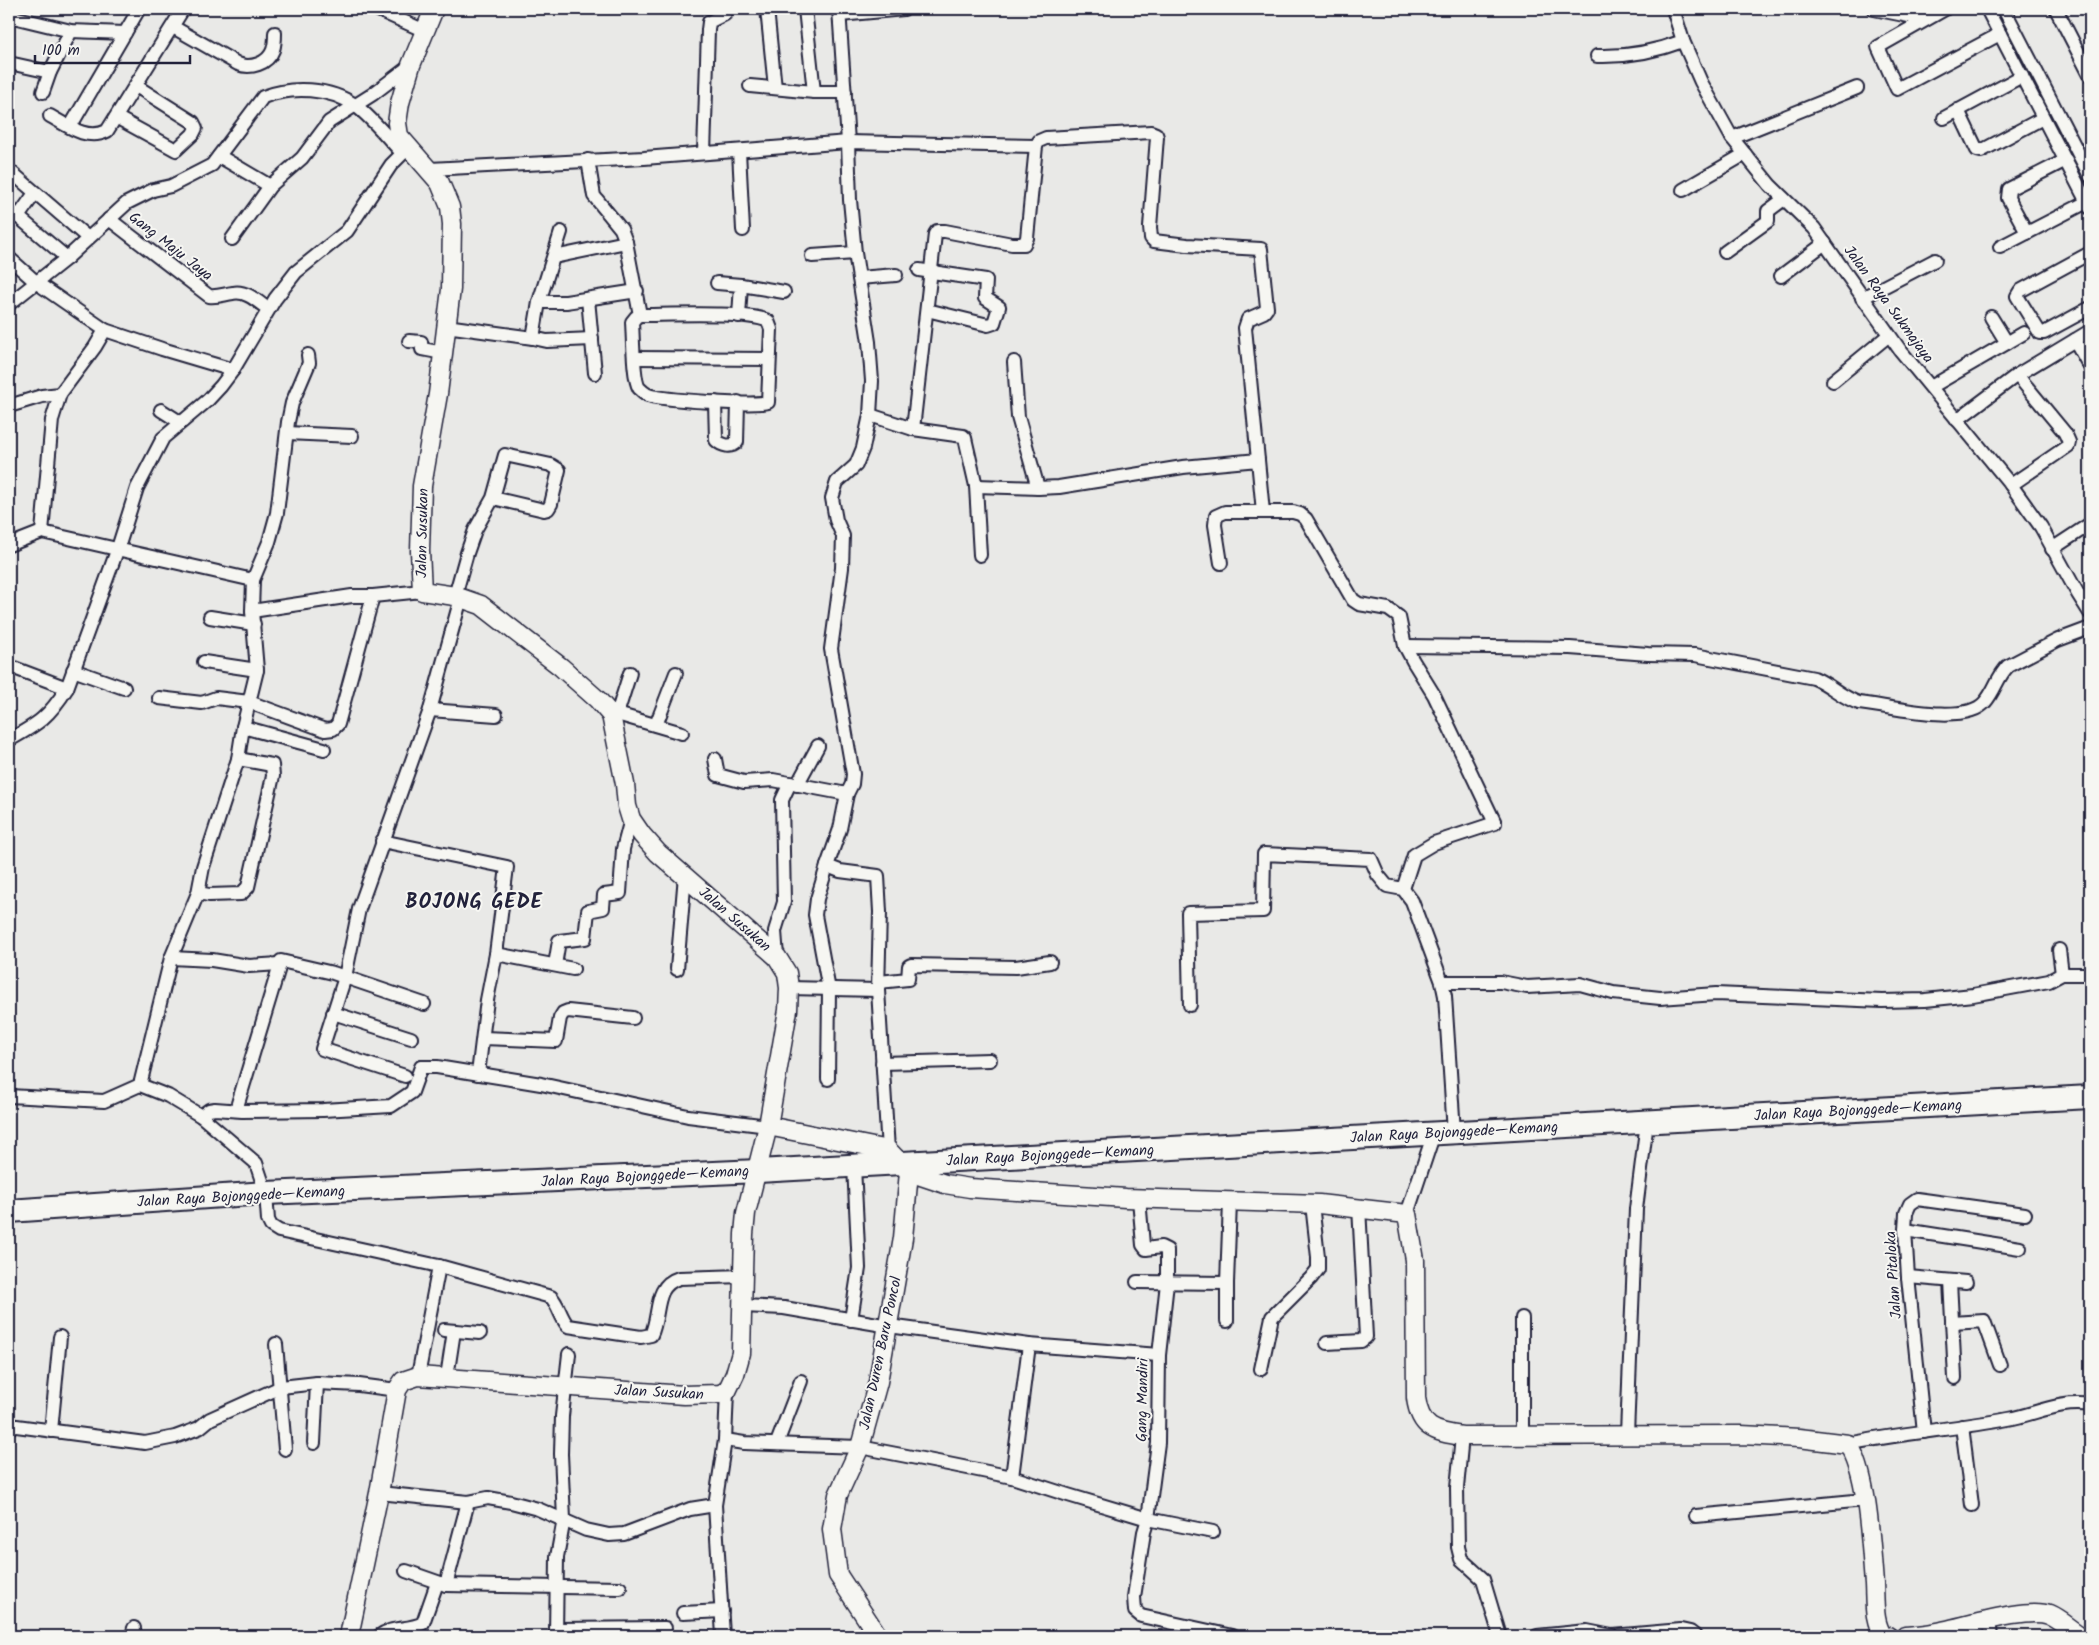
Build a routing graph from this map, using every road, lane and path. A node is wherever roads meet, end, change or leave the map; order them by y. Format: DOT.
graph roads {
  1 [pos="139,9"];
  2 [pos="183,9"];
  3 [pos="376,9"];
  4 [pos="434,9"];
  5 [pos="727,9"];
  6 [pos="767,9"];
  7 [pos="806,9"];
  8 [pos="904,9"];
  9 [pos="1673,9"];
  10 [pos="1874,9"];
  11 [pos="1945,9"];
  12 [pos="1987,9"];
  13 [pos="2004,9"];
  14 [pos="2056,9"];
  15 [pos="839,12"];
  16 [pos="9,16"];
  17 [pos="1924,19"];
  18 [pos="173,27"];
  19 [pos="71,31"];
  20 [pos="426,31"];
  21 [pos="125,33"];
  22 [pos="275,33"];
  23 [pos="2000,34"];
  24 [pos="1683,41"];
  25 [pos="1597,56"];
  26 [pos="2086,58"];
  27 [pos="9,63"];
  28 [pos="411,65"];
  29 [pos="50,72"];
  30 [pos="2090,75"];
  31 [pos="2022,76"];
  32 [pos="136,86"];
  33 [pos="750,86"];
  34 [pos="776,88"];
  35 [pos="1857,88"];
  36 [pos="42,92"];
  37 [pos="814,92"];
  38 [pos="845,92"];
  39 [pos="355,106"];
  40 [pos="1958,110"];
  41 [pos="50,116"];
  42 [pos="116,117"];
  43 [pos="1944,118"];
  44 [pos="2043,118"];
  45 [pos="70,127"];
  46 [pos="1732,138"];
  47 [pos="848,142"];
  48 [pos="1036,146"];
  49 [pos="406,150"];
  50 [pos="739,150"];
  51 [pos="704,153"];
  52 [pos="1745,154"];
  53 [pos="219,156"];
  54 [pos="588,160"];
  55 [pos="2066,160"];
  56 [pos="430,169"];
  57 [pos="9,170"];
  58 [pos="2090,176"];
  59 [pos="270,186"];
  60 [pos="1683,190"];
  61 [pos="35,193"];
  62 [pos="1784,199"];
  63 [pos="2089,205"];
  64 [pos="13,213"];
  65 [pos="109,219"];
  66 [pos="743,230"];
  67 [pos="561,232"];
  68 [pos="2027,233"];
  69 [pos="88,238"];
  70 [pos="232,239"];
  71 [pos="626,242"];
  72 [pos="1825,242"];
  73 [pos="2000,248"];
  74 [pos="1725,252"];
  75 [pos="855,253"];
  76 [pos="2090,253"];
  77 [pos="812,256"];
  78 [pos="554,257"];
  79 [pos="9,258"];
  80 [pos="68,258"];
  81 [pos="1935,260"];
  82 [pos="925,271"];
  83 [pos="896,275"];
  84 [pos="1780,276"];
  85 [pos="859,278"];
  86 [pos="717,282"];
  87 [pos="37,283"];
  88 [pos="741,285"];
  89 [pos="637,291"];
  90 [pos="784,292"];
  91 [pos="1862,298"];
  92 [pos="588,299"];
  93 [pos="539,302"];
  94 [pos="9,304"];
  95 [pos="2090,308"];
  96 [pos="268,309"];
  97 [pos="927,310"];
  98 [pos="640,315"];
  99 [pos="739,316"];
  100 [pos="1991,317"];
  101 [pos="446,326"];
  102 [pos="105,330"];
  103 [pos="2090,331"];
  104 [pos="2024,333"];
  105 [pos="1889,336"];
  106 [pos="533,338"];
  107 [pos="592,339"];
  108 [pos="2075,340"];
  109 [pos="409,341"];
  110 [pos="2006,343"];
  111 [pos="443,352"];
  112 [pos="308,355"];
  113 [pos="635,358"];
  114 [pos="769,359"];
  115 [pos="1014,362"];
  116 [pos="2090,367"];
  117 [pos="233,370"];
  118 [pos="595,373"];
  119 [pos="2017,376"];
  120 [pos="1833,381"];
  121 [pos="1931,387"];
  122 [pos="60,394"];
  123 [pos="715,402"];
  124 [pos="738,402"];
  125 [pos="9,406"];
  126 [pos="161,410"];
  127 [pos="870,415"];
  128 [pos="1957,420"];
  129 [pos="180,422"];
  130 [pos="913,429"];
  131 [pos="288,433"];
  132 [pos="352,436"];
  133 [pos="1258,460"];
  134 [pos="2011,485"];
  135 [pos="976,486"];
  136 [pos="1038,488"];
  137 [pos="492,498"];
  138 [pos="1263,512"];
  139 [pos="2090,524"];
  140 [pos="42,532"];
  141 [pos="9,545"];
  142 [pos="118,548"];
  143 [pos="2052,549"];
  144 [pos="980,555"];
  145 [pos="1220,563"];
  146 [pos="253,580"];
  147 [pos="422,590"];
  148 [pos="373,596"];
  149 [pos="458,597"];
  150 [pos="252,611"];
  151 [pos="2090,613"];
  152 [pos="210,617"];
  153 [pos="254,624"];
  154 [pos="2090,628"];
  155 [pos="1405,646"];
  156 [pos="204,662"];
  157 [pos="9,666"];
  158 [pos="73,670"];
  159 [pos="257,670"];
  160 [pos="630,673"];
  161 [pos="676,673"];
  162 [pos="67,688"];
  163 [pos="124,688"];
  164 [pos="159,698"];
  165 [pos="249,702"];
  166 [pos="430,710"];
  167 [pos="614,714"];
  168 [pos="496,715"];
  169 [pos="656,725"];
  170 [pos="243,727"];
  171 [pos="682,733"];
  172 [pos="9,740"];
  173 [pos="818,746"];
  174 [pos="324,749"];
  175 [pos="238,759"];
  176 [pos="716,759"];
  177 [pos="794,784"];
  178 [pos="847,794"];
  179 [pos="631,819"];
  180 [pos="382,841"];
  181 [pos="827,866"];
  182 [pos="685,875"];
  183 [pos="1404,889"];
  184 [pos="198,893"];
  185 [pos="2059,950"];
  186 [pos="496,954"];
  187 [pos="777,957"];
  188 [pos="171,958"];
  189 [pos="1050,962"];
  190 [pos="279,964"];
  191 [pos="555,965"];
  192 [pos="572,969"];
  193 [pos="677,969"];
  194 [pos="2062,974"];
  195 [pos="2090,974"];
  196 [pos="345,977"];
  197 [pos="1442,982"];
  198 [pos="878,986"];
  199 [pos="789,988"];
  200 [pos="829,990"];
  201 [pos="424,1004"];
  202 [pos="1190,1004"];
  203 [pos="333,1014"];
  204 [pos="633,1018"];
  205 [pos="411,1038"];
  206 [pos="482,1038"];
  207 [pos="990,1060"];
  208 [pos="882,1063"];
  209 [pos="478,1074"];
  210 [pos="405,1076"];
  211 [pos="828,1079"];
  212 [pos="140,1085"];
  213 [pos="9,1096"];
  214 [pos="2090,1097"];
  215 [pos="236,1110"];
  216 [pos="200,1116"];
  217 [pos="1647,1122"];
  218 [pos="768,1126"];
  219 [pos="1444,1133"];
  220 [pos="899,1162"];
  221 [pos="854,1166"];
  222 [pos="758,1171"];
  223 [pos="266,1193"];
  224 [pos="1139,1199"];
  225 [pos="1230,1202"];
  226 [pos="1312,1204"];
  227 [pos="1359,1207"];
  228 [pos="9,1211"];
  229 [pos="1407,1214"];
  230 [pos="2025,1214"];
  231 [pos="1905,1230"];
  232 [pos="2020,1248"];
  233 [pos="439,1266"];
  234 [pos="743,1276"];
  235 [pos="1908,1278"];
  236 [pos="1950,1281"];
  237 [pos="1137,1282"];
  238 [pos="1966,1282"];
  239 [pos="1167,1283"];
  240 [pos="1226,1283"];
  241 [pos="743,1306"];
  242 [pos="1522,1318"];
  243 [pos="851,1320"];
  244 [pos="1227,1322"];
  245 [pos="1952,1323"];
  246 [pos="889,1326"];
  247 [pos="480,1333"];
  248 [pos="60,1337"];
  249 [pos="1327,1343"];
  250 [pos="276,1344"];
  251 [pos="1029,1345"];
  252 [pos="569,1354"];
  253 [pos="1159,1355"];
  254 [pos="2000,1365"];
  255 [pos="1261,1369"];
  256 [pos="418,1376"];
  257 [pos="447,1378"];
  258 [pos="1955,1378"];
  259 [pos="801,1381"];
  260 [pos="317,1383"];
  261 [pos="281,1387"];
  262 [pos="566,1387"];
  263 [pos="397,1390"];
  264 [pos="727,1391"];
  265 [pos="2090,1405"];
  266 [pos="9,1425"];
  267 [pos="1962,1426"];
  268 [pos="51,1431"];
  269 [pos="1924,1432"];
  270 [pos="1627,1434"];
  271 [pos="1522,1435"];
  272 [pos="1462,1436"];
  273 [pos="725,1440"];
  274 [pos="314,1443"];
  275 [pos="778,1443"];
  276 [pos="1848,1444"];
  277 [pos="860,1447"];
  278 [pos="285,1449"];
  279 [pos="1012,1477"];
  280 [pos="379,1493"];
  281 [pos="1865,1500"];
  282 [pos="468,1502"];
  283 [pos="715,1504"];
  284 [pos="1972,1505"];
  285 [pos="1696,1516"];
  286 [pos="564,1519"];
  287 [pos="1148,1519"];
  288 [pos="1213,1532"];
  289 [pos="406,1571"];
  290 [pos="442,1584"];
  291 [pos="556,1587"];
  292 [pos="620,1588"];
  293 [pos="722,1611"];
  294 [pos="683,1613"];
  295 [pos="666,1628"];
  296 [pos="1990,1629"];
  297 [pos="556,1633"];
  298 [pos="2073,1633"];
  299 [pos="349,1636"];
  300 [pos="379,1636"];
  301 [pos="723,1636"];
  302 [pos="878,1636"];
  303 [pos="1232,1636"];
  304 [pos="1500,1636"];
  305 [pos="1537,1636"];
  306 [pos="1695,1636"];
  307 [pos="1880,1636"];
  308 [pos="1885,1636"];
  309 [pos="1905,1636"];
  1 -- 21 [label="street"];
  2 -- 18 [label="street"];
  3 -- 20 [label="street"];
  4 -- 20 [label="street, Jalan Susukan"];
  5 -- 51 [label="street"];
  6 -- 34 [label="street"];
  7 -- 37 [label="street"];
  8 -- 15 [label="street"];
  9 -- 24 [label="street, Jalan Raya Sukmajaya"];
  10 -- 17 [label="street"];
  11 -- 17 [label="street"];
  12 -- 23 [label="street"];
  13 -- 58 [label="street"];
  14 -- 26 [label="street"];
  15 -- 38 [label="street"];
  16 -- 19 [label="street"];
  17 -- 23 [label="street"];
  18 -- 22 [label="street"];
  18 -- 32 [label="street"];
  19 -- 21 [label="street"];
  19 -- 29 [label="street"];
  20 -- 28 [label="street, Jalan Susukan"];
  21 -- 45 [label="street"];
  23 -- 31 [label="street"];
  24 -- 25 [label="street"];
  24 -- 46 [label="street, Jalan Raya Sukmajaya"];
  26 -- 30 [label="street"];
  27 -- 29 [label="street"];
  28 -- 39 [label="street"];
  28 -- 49 [label="street, Jalan Susukan"];
  29 -- 36 [label="street"];
  31 -- 40 [label="street"];
  31 -- 44 [label="street"];
  32 -- 42 [label="street"];
  32 -- 42 [label="street"];
  33 -- 34 [label="street"];
  34 -- 37 [label="street"];
  35 -- 46 [label="street"];
  37 -- 38 [label="street"];
  38 -- 47 [label="street"];
  39 -- 49 [label="street"];
  39 -- 53 [label="street"];
  39 -- 59 [label="street"];
  40 -- 43 [label="street"];
  40 -- 44 [label="street"];
  41 -- 45 [label="street"];
  42 -- 45 [label="street"];
  44 -- 55 [label="street"];
  46 -- 52 [label="street, Jalan Raya Sukmajaya"];
  47 -- 48 [label="street"];
  47 -- 50 [label="street"];
  47 -- 75 [label="street"];
  48 -- 82 [label="street"];
  48 -- 133 [label="street"];
  49 -- 56 [label="street, Jalan Susukan"];
  49 -- 96 [label="street"];
  50 -- 51 [label="street"];
  50 -- 66 [label="street"];
  51 -- 54 [label="street"];
  52 -- 60 [label="street"];
  52 -- 62 [label="street, Jalan Raya Sukmajaya"];
  53 -- 59 [label="street"];
  53 -- 65 [label="street"];
  54 -- 56 [label="street"];
  54 -- 71 [label="street"];
  55 -- 63 [label="street"];
  55 -- 68 [label="street"];
  56 -- 101 [label="street, Jalan Susukan"];
  57 -- 61 [label="street"];
  59 -- 70 [label="street"];
  61 -- 64 [label="street"];
  61 -- 69 [label="street"];
  62 -- 72 [label="street, Jalan Raya Sukmajaya"];
  62 -- 74 [label="street"];
  63 -- 68 [label="street"];
  64 -- 80 [label="street"];
  65 -- 69 [label="street"];
  65 -- 96 [label="street, Gang Maju Jaya"];
  67 -- 78 [label="street"];
  68 -- 73 [label="street"];
  69 -- 80 [label="street"];
  71 -- 78 [label="street"];
  71 -- 89 [label="street"];
  72 -- 84 [label="street"];
  72 -- 91 [label="street, Jalan Raya Sukmajaya"];
  75 -- 77 [label="street"];
  75 -- 85 [label="street"];
  76 -- 95 [label="street"];
  78 -- 93 [label="street"];
  79 -- 87 [label="street"];
  80 -- 87 [label="street"];
  81 -- 91 [label="street"];
  82 -- 97 [label="street"];
  82 -- 97 [label="street"];
  83 -- 85 [label="street"];
  85 -- 127 [label="street"];
  86 -- 88 [label="street"];
  87 -- 94 [label="street"];
  87 -- 102 [label="street"];
  88 -- 90 [label="street"];
  88 -- 99 [label="street"];
  89 -- 92 [label="street"];
  89 -- 98 [label="street"];
  91 -- 105 [label="street, Jalan Raya Sukmajaya"];
  92 -- 93 [label="street"];
  92 -- 107 [label="street"];
  93 -- 106 [label="street"];
  96 -- 117 [label="street"];
  97 -- 130 [label="street"];
  98 -- 99 [label="street"];
  98 -- 113 [label="street"];
  99 -- 114 [label="street"];
  100 -- 110 [label="street"];
  101 -- 106 [label="street"];
  101 -- 111 [label="street, Jalan Susukan"];
  102 -- 117 [label="street"];
  102 -- 122 [label="street"];
  103 -- 108 [label="street"];
  104 -- 110 [label="street"];
  105 -- 120 [label="street"];
  105 -- 121 [label="street, Jalan Raya Sukmajaya"];
  106 -- 107 [label="street"];
  107 -- 118 [label="street"];
  108 -- 116 [label="street"];
  108 -- 119 [label="street"];
  109 -- 111 [label="street"];
  110 -- 121 [label="street"];
  111 -- 147 [label="street, Jalan Susukan"];
  112 -- 131 [label="street"];
  113 -- 114 [label="street"];
  113 -- 123 [label="street"];
  114 -- 124 [label="street"];
  115 -- 136 [label="street"];
  117 -- 129 [label="street"];
  119 -- 128 [label="street"];
  119 -- 134 [label="street"];
  121 -- 128 [label="street, Jalan Raya Sukmajaya"];
  122 -- 125 [label="street"];
  122 -- 140 [label="street"];
  123 -- 124 [label="street"];
  123 -- 124 [label="street"];
  126 -- 129 [label="street"];
  127 -- 130 [label="street"];
  127 -- 178 [label="street"];
  128 -- 134 [label="street, Jalan Raya Sukmajaya"];
  129 -- 142 [label="street"];
  130 -- 135 [label="street"];
  131 -- 132 [label="street"];
  131 -- 146 [label="street"];
  133 -- 136 [label="street"];
  133 -- 138 [label="street"];
  134 -- 143 [label="street, Jalan Raya Sukmajaya"];
  135 -- 136 [label="street"];
  135 -- 144 [label="street"];
  137 -- 137 [label="street"];
  137 -- 149 [label="street"];
  138 -- 145 [label="street"];
  138 -- 155 [label="street"];
  139 -- 143 [label="street"];
  140 -- 141 [label="street"];
  140 -- 142 [label="street"];
  142 -- 146 [label="street"];
  142 -- 158 [label="street"];
  143 -- 151 [label="street, Jalan Raya Sukmajaya"];
  146 -- 150 [label="street"];
  147 -- 148 [label="street"];
  147 -- 149 [label="street, Jalan Susukan"];
  148 -- 150 [label="street"];
  148 -- 165 [label="street"];
  149 -- 166 [label="street"];
  149 -- 167 [label="street, Jalan Susukan"];
  150 -- 153 [label="street"];
  152 -- 153 [label="street"];
  153 -- 159 [label="street"];
  154 -- 155 [label="street"];
  155 -- 183 [label="street"];
  156 -- 159 [label="street"];
  157 -- 162 [label="street"];
  158 -- 162 [label="street"];
  158 -- 163 [label="street"];
  159 -- 165 [label="street"];
  160 -- 167 [label="street"];
  161 -- 169 [label="street"];
  162 -- 172 [label="street"];
  164 -- 165 [label="street"];
  165 -- 170 [label="street"];
  166 -- 168 [label="street"];
  166 -- 180 [label="street"];
  167 -- 169 [label="street"];
  167 -- 179 [label="street, Jalan Susukan"];
  169 -- 171 [label="street"];
  170 -- 174 [label="street"];
  170 -- 175 [label="street"];
  173 -- 177 [label="street"];
  175 -- 184 [label="street"];
  175 -- 184 [label="street"];
  176 -- 177 [label="street"];
  177 -- 178 [label="street"];
  177 -- 187 [label="street"];
  178 -- 181 [label="street"];
  179 -- 182 [label="street, Jalan Susukan"];
  179 -- 191 [label="street"];
  180 -- 186 [label="street"];
  180 -- 196 [label="street"];
  181 -- 198 [label="street"];
  181 -- 200 [label="street"];
  182 -- 187 [label="street, Jalan Susukan"];
  182 -- 193 [label="street"];
  183 -- 197 [label="street"];
  183 -- 202 [label="street"];
  184 -- 188 [label="street"];
  185 -- 194 [label="street"];
  186 -- 191 [label="street"];
  186 -- 206 [label="street"];
  187 -- 199 [label="street, Jalan Susukan"];
  188 -- 190 [label="street"];
  188 -- 212 [label="street"];
  189 -- 198 [label="street"];
  190 -- 196 [label="street"];
  190 -- 215 [label="street"];
  191 -- 192 [label="street"];
  194 -- 195 [label="street"];
  194 -- 197 [label="street"];
  196 -- 201 [label="street"];
  196 -- 203 [label="street"];
  197 -- 219 [label="street"];
  198 -- 200 [label="street"];
  198 -- 208 [label="street"];
  199 -- 200 [label="street"];
  199 -- 218 [label="street, Jalan Susukan"];
  200 -- 211 [label="street"];
  203 -- 205 [label="street"];
  203 -- 210 [label="street"];
  204 -- 206 [label="street"];
  206 -- 209 [label="street"];
  207 -- 208 [label="street"];
  208 -- 220 [label="street"];
  209 -- 215 [label="street"];
  209 -- 218 [label="street"];
  212 -- 213 [label="street"];
  212 -- 216 [label="street"];
  214 -- 217 [label="highway, Jalan Raya Bojonggede—Kemang"];
  215 -- 216 [label="street"];
  216 -- 223 [label="street"];
  217 -- 219 [label="highway, Jalan Raya Bojonggede—Kemang"];
  217 -- 270 [label="street"];
  218 -- 220 [label="street"];
  218 -- 222 [label="street, Jalan Susukan"];
  219 -- 220 [label="highway, Jalan Raya Bojonggede—Kemang"];
  219 -- 229 [label="street"];
  220 -- 221 [label="highway, Jalan Raya Bojonggede—Kemang"];
  220 -- 224 [label="street"];
  220 -- 246 [label="street, Jalan Duren Baru Poncol"];
  221 -- 222 [label="highway, Jalan Raya Bojonggede—Kemang"];
  221 -- 243 [label="street"];
  222 -- 223 [label="highway, Jalan Raya Bojonggede—Kemang"];
  222 -- 234 [label="street, Jalan Susukan"];
  223 -- 228 [label="highway, Jalan Raya Bojonggede—Kemang"];
  223 -- 233 [label="street"];
  224 -- 225 [label="street"];
  224 -- 239 [label="street, Gang Mandiri"];
  225 -- 226 [label="street"];
  225 -- 240 [label="street"];
  226 -- 227 [label="street"];
  226 -- 255 [label="street"];
  227 -- 229 [label="street"];
  227 -- 249 [label="street"];
  229 -- 272 [label="street"];
  230 -- 231 [label="street, Jalan Pitaloka"];
  231 -- 232 [label="street"];
  231 -- 235 [label="street, Jalan Pitaloka"];
  233 -- 234 [label="street"];
  233 -- 256 [label="street"];
  234 -- 241 [label="street, Jalan Susukan"];
  235 -- 236 [label="street"];
  235 -- 269 [label="street, Jalan Pitaloka"];
  236 -- 238 [label="street"];
  236 -- 245 [label="street"];
  237 -- 239 [label="street"];
  239 -- 240 [label="street"];
  239 -- 253 [label="street, Gang Mandiri"];
  240 -- 244 [label="street"];
  241 -- 243 [label="street"];
  241 -- 264 [label="street, Jalan Susukan"];
  242 -- 271 [label="street"];
  243 -- 246 [label="street"];
  245 -- 254 [label="street"];
  245 -- 258 [label="street"];
  246 -- 251 [label="street"];
  246 -- 277 [label="street, Jalan Duren Baru Poncol"];
  247 -- 257 [label="street"];
  248 -- 268 [label="street"];
  250 -- 261 [label="street"];
  251 -- 253 [label="street"];
  251 -- 279 [label="street"];
  252 -- 262 [label="street"];
  253 -- 287 [label="street, Gang Mandiri"];
  256 -- 257 [label="street, Jalan Susukan"];
  256 -- 263 [label="street"];
  257 -- 262 [label="street, Jalan Susukan"];
  259 -- 275 [label="street"];
  260 -- 261 [label="street"];
  260 -- 263 [label="street"];
  260 -- 274 [label="street"];
  261 -- 268 [label="street"];
  261 -- 278 [label="street"];
  262 -- 264 [label="street, Jalan Susukan"];
  262 -- 286 [label="street"];
  263 -- 280 [label="street"];
  264 -- 273 [label="street"];
  265 -- 267 [label="street"];
  266 -- 268 [label="street"];
  267 -- 269 [label="street"];
  267 -- 284 [label="street"];
  269 -- 276 [label="street"];
  270 -- 271 [label="street"];
  270 -- 276 [label="street"];
  271 -- 272 [label="street"];
  272 -- 304 [label="street"];
  273 -- 275 [label="street"];
  273 -- 283 [label="street"];
  275 -- 277 [label="street"];
  276 -- 281 [label="street"];
  277 -- 279 [label="street"];
  277 -- 302 [label="street, Jalan Duren Baru Poncol"];
  279 -- 287 [label="street"];
  280 -- 282 [label="street"];
  280 -- 299 [label="street"];
  281 -- 285 [label="street"];
  281 -- 308 [label="street"];
  282 -- 286 [label="street"];
  282 -- 290 [label="street"];
  283 -- 286 [label="street"];
  283 -- 293 [label="street"];
  286 -- 291 [label="street"];
  287 -- 288 [label="street"];
  287 -- 303 [label="street, Gang Mandiri"];
  289 -- 290 [label="street"];
  290 -- 291 [label="street"];
  290 -- 300 [label="street"];
  291 -- 292 [label="street"];
  291 -- 297 [label="street"];
  293 -- 294 [label="street"];
  293 -- 301 [label="street"];
  295 -- 297 [label="street"];
  296 -- 298 [label="street"];
  296 -- 309 [label="street"];
  305 -- 306 [label="street"];
  307 -- 308 [label="street"];
}
